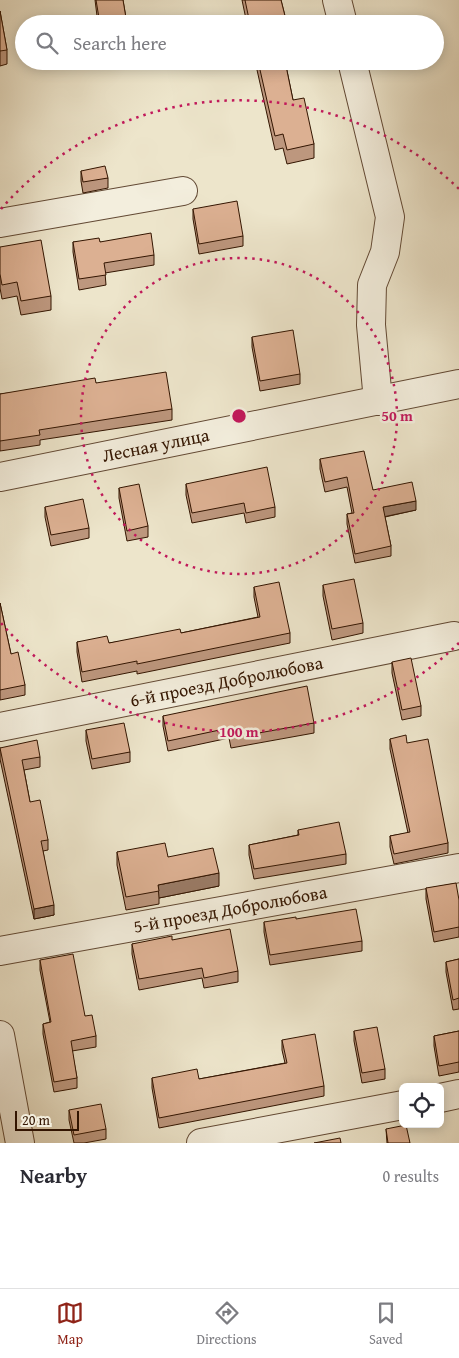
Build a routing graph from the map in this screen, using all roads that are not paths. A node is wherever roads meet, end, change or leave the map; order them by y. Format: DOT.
graph roads {
  1 [pos="337,0"];
  2 [pos="341,15"];
  3 [pos="354,70"];
  4 [pos="182,190"];
  5 [pos="0,223"];
  6 [pos="459,384"];
  7 [pos="378,400"];
  8 [pos="0,477"];
  9 [pos="454,636"];
  10 [pos="0,727"];
  11 [pos="459,868"];
  12 [pos="0,951"];
  13 [pos="0,1035"];
  14 [pos="459,1094"];
  15 [pos="444,1097"];
  16 [pos="399,1106"];
  17 [pos="20,1143"];
  18 [pos="201,1143"];
  1 -- 2 [label="street"];
  3 -- 7 [label="street"];
  4 -- 5 [label="street"];
  6 -- 7 [label="street, Лесная улица"];
  7 -- 8 [label="street, Лесная улица"];
  9 -- 10 [label="street, 6-й проезд Добролюбова"];
  11 -- 12 [label="street, 5-й проезд Добролюбова"];
  13 -- 17 [label="street"];
  14 -- 15 [label="street"];
  16 -- 18 [label="street"];
}
